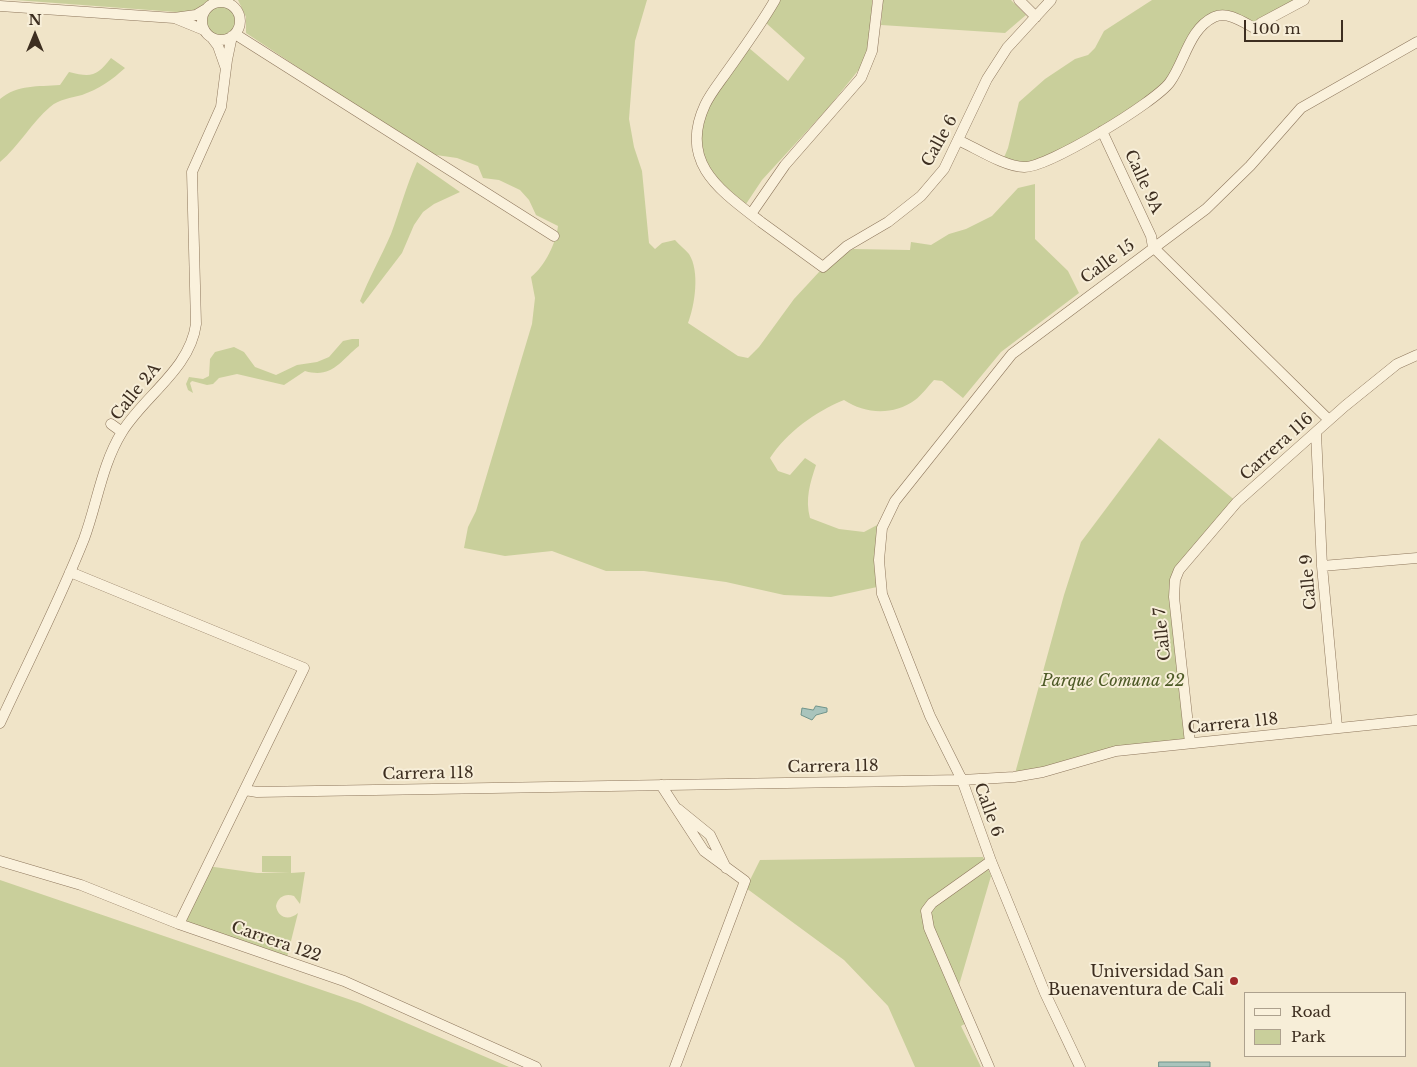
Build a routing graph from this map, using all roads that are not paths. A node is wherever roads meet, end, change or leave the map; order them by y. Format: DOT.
graph roads {
  1 [pos="775,0"];
  2 [pos="878,0"];
  3 [pos="1019,0"];
  4 [pos="1051,0"];
  5 [pos="1304,0"];
  6 [pos="212,4"];
  7 [pos="233,4"];
  8 [pos="0,6"];
  9 [pos="1036,17"];
  10 [pos="174,18"];
  11 [pos="204,30"];
  12 [pos="235,33"];
  13 [pos="212,38"];
  14 [pos="1417,42"];
  15 [pos="226,69"];
  16 [pos="1102,131"];
  17 [pos="958,140"];
  18 [pos="751,214"];
  19 [pos="554,236"];
  20 [pos="1153,248"];
  21 [pos="1417,355"];
  22 [pos="1329,420"];
  23 [pos="111,424"];
  24 [pos="122,432"];
  25 [pos="1316,433"];
  26 [pos="1417,558"];
  27 [pos="879,560"];
  28 [pos="1322,566"];
  29 [pos="70,572"];
  30 [pos="1175,580"];
  31 [pos="1417,720"];
  32 [pos="0,723"];
  33 [pos="1337,727"];
  34 [pos="1190,743"];
  35 [pos="962,780"];
  36 [pos="661,784"];
  37 [pos="245,790"];
  38 [pos="0,861"];
  39 [pos="991,861"];
  40 [pos="179,924"];
  41 [pos="536,1067"];
  42 [pos="675,1067"];
  43 [pos="988,1067"];
  44 [pos="1080,1067"];
  1 -- 18 [label="street"];
  2 -- 18 [label="street"];
  3 -- 9 [label="street"];
  4 -- 9 [label="street, Calle 6"];
  5 -- 16 [label="street"];
  6 -- 7 [label="street"];
  6 -- 10 [label="street"];
  6 -- 11 [label="street"];
  7 -- 12 [label="street"];
  8 -- 10 [label="street"];
  9 -- 17 [label="street, Calle 6"];
  10 -- 11 [label="street"];
  11 -- 13 [label="street"];
  12 -- 13 [label="street"];
  12 -- 15 [label="street, Calle 2A"];
  12 -- 19 [label="street"];
  13 -- 15 [label="street, Calle 2A"];
  14 -- 20 [label="street, Calle 15"];
  15 -- 24 [label="street, Calle 2A"];
  16 -- 17 [label="street"];
  16 -- 20 [label="street, Calle 9A"];
  17 -- 18 [label="street, Calle 6"];
  20 -- 22 [label="street"];
  20 -- 27 [label="street, Calle 15"];
  21 -- 22 [label="street, Carrera 116"];
  22 -- 25 [label="street, Carrera 116"];
  23 -- 24 [label="street"];
  24 -- 29 [label="street, Calle 2A"];
  25 -- 28 [label="street, Calle 9"];
  25 -- 30 [label="street, Carrera 116"];
  26 -- 28 [label="street"];
  27 -- 35 [label="street, Calle 6"];
  28 -- 33 [label="street, Calle 9"];
  29 -- 32 [label="street, Calle 2A"];
  29 -- 37 [label="street"];
  30 -- 34 [label="street, Calle 7"];
  31 -- 33 [label="street, Carrera 118"];
  33 -- 34 [label="street, Carrera 118"];
  34 -- 35 [label="street, Carrera 118"];
  35 -- 36 [label="street, Carrera 118"];
  35 -- 39 [label="street, Calle 6"];
  36 -- 37 [label="street, Carrera 118"];
  36 -- 42 [label="street"];
  37 -- 40 [label="street"];
  38 -- 40 [label="street, Carrera 122"];
  39 -- 43 [label="street"];
  39 -- 44 [label="street, Calle 6"];
  40 -- 41 [label="street, Carrera 122"];
}
